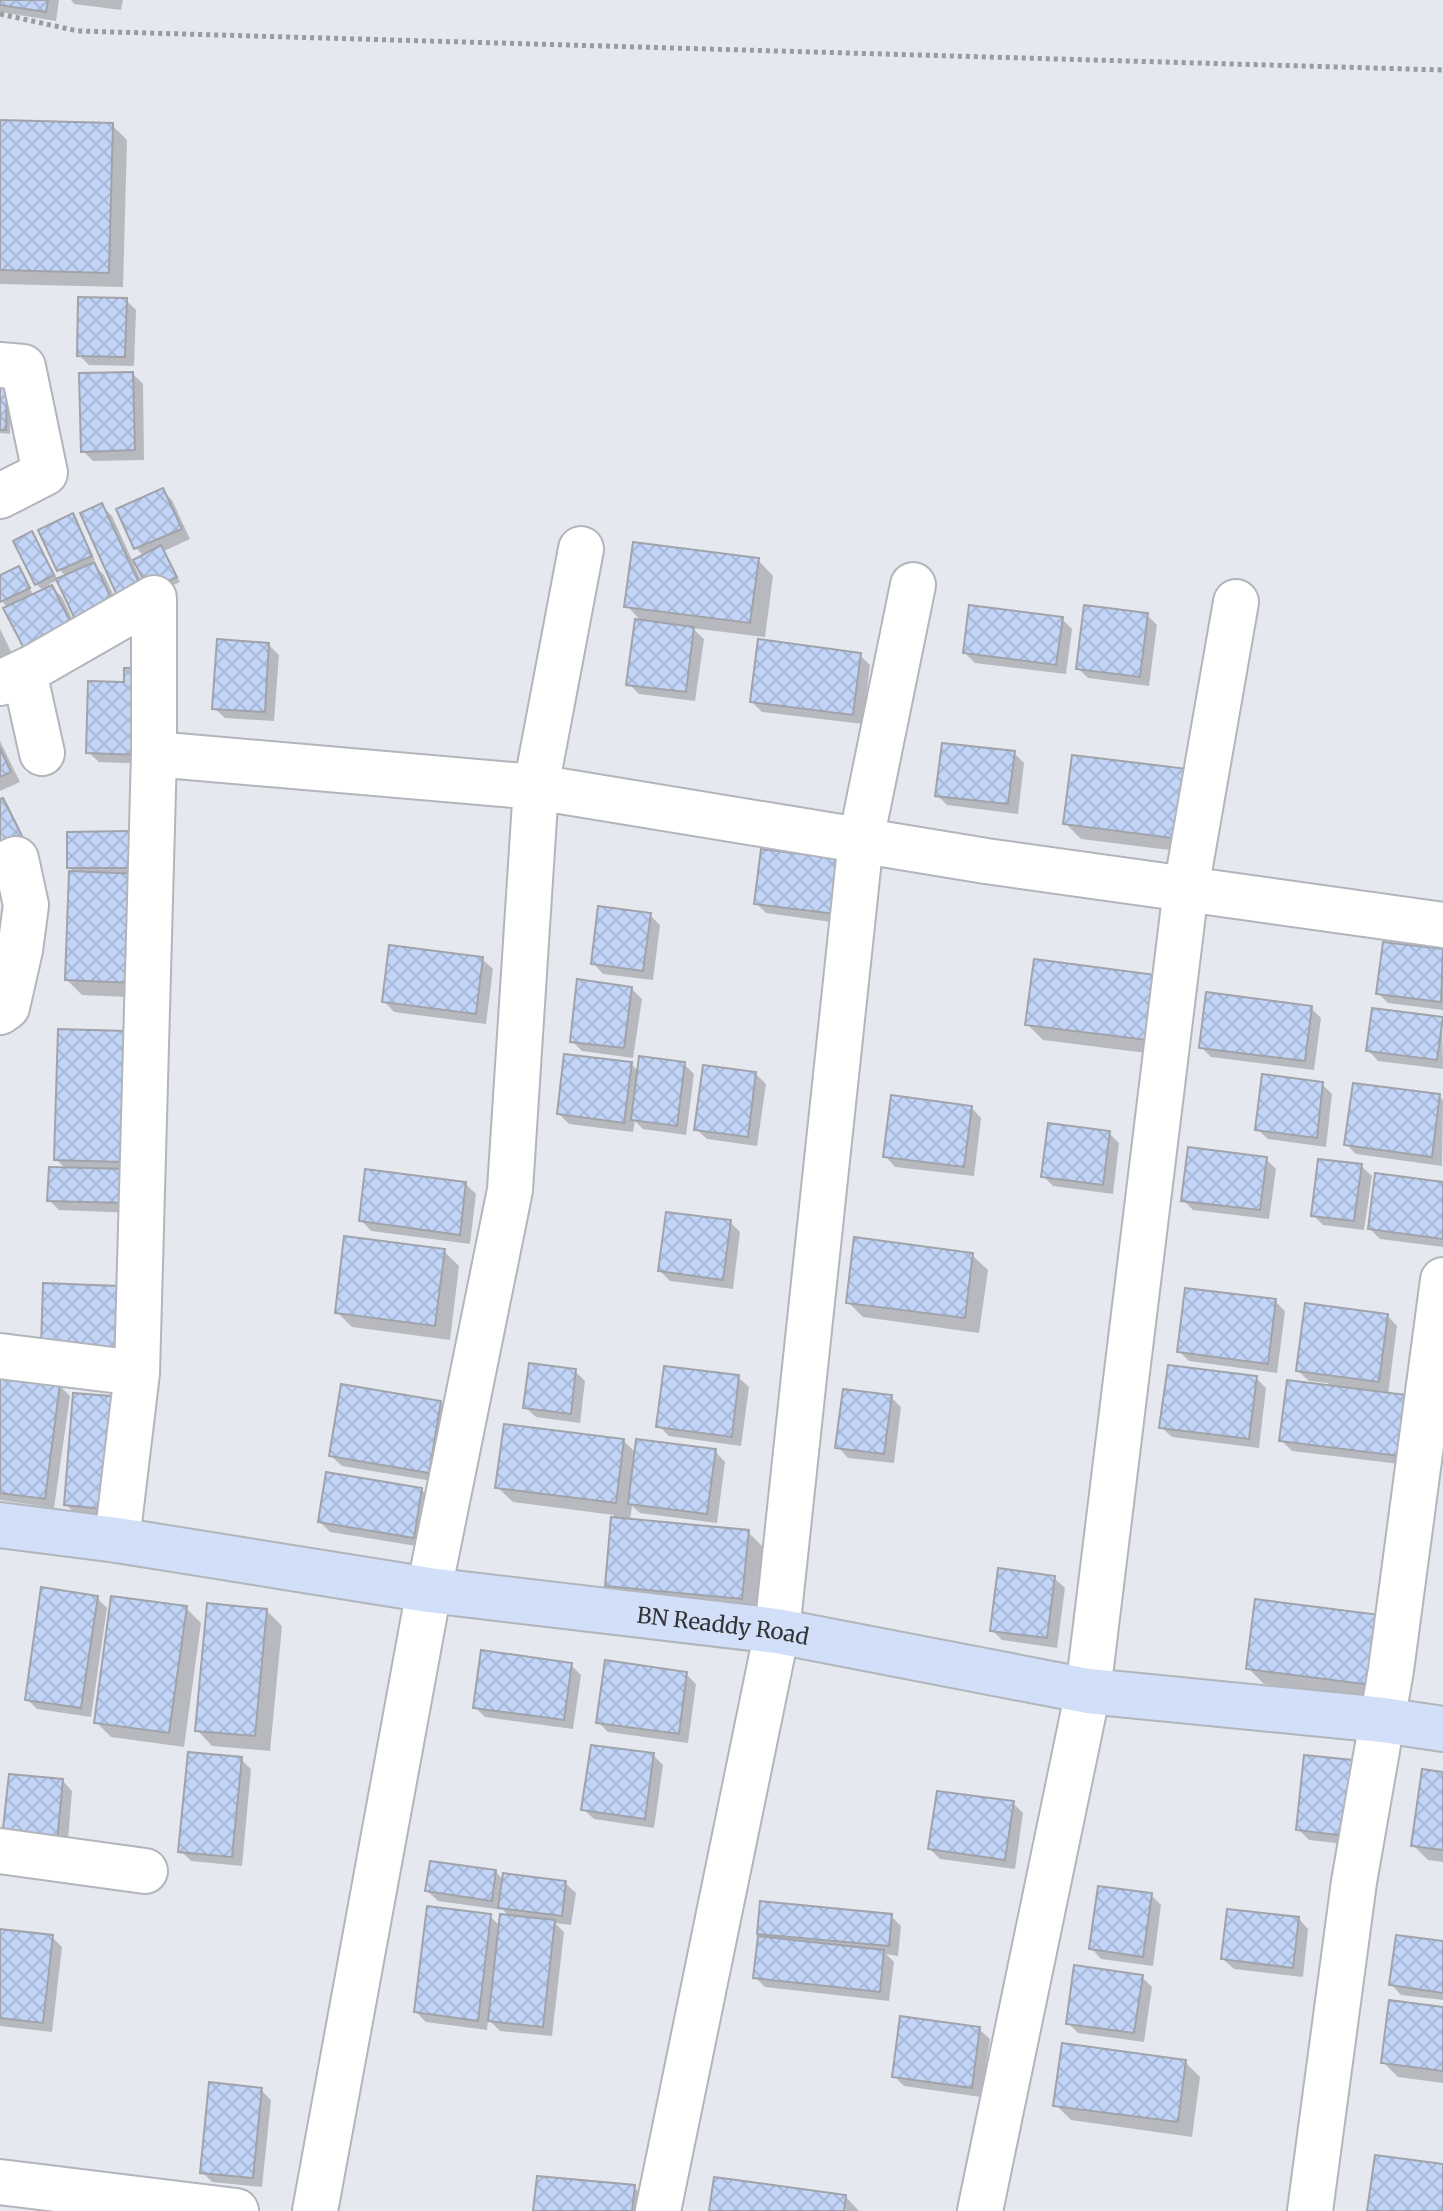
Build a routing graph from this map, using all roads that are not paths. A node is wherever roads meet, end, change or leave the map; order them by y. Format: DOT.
graph roads {
  1 [pos="0,365"];
  2 [pos="0,496"];
  3 [pos="581,549"];
  4 [pos="913,585"];
  5 [pos="1236,602"];
  6 [pos="12,678"];
  7 [pos="42,753"];
  8 [pos="154,754"];
  9 [pos="536,787"];
  10 [pos="861,840"];
  11 [pos="0,866"];
  12 [pos="1186,889"];
  13 [pos="1443,925"];
  14 [pos="0,1012"];
  15 [pos="1443,1280"];
  16 [pos="0,1356"];
  17 [pos="137,1373"];
  18 [pos="1,1530"];
  19 [pos="117,1540"];
  20 [pos="429,1590"];
  21 [pos="777,1631"];
  22 [pos="1088,1691"];
  23 [pos="1383,1720"];
  24 [pos="1443,1729"];
  25 [pos="0,1851"];
  26 [pos="145,1871"];
  27 [pos="0,2182"];
  28 [pos="236,2211"];
  29 [pos="315,2211"];
  30 [pos="658,2211"];
  31 [pos="980,2211"];
  32 [pos="1310,2211"];
  1 -- 2 [label="street"];
  3 -- 9 [label="street"];
  4 -- 10 [label="street"];
  5 -- 12 [label="street"];
  6 -- 7 [label="street"];
  6 -- 8 [label="street"];
  8 -- 9 [label="street"];
  8 -- 17 [label="street"];
  9 -- 10 [label="street"];
  9 -- 20 [label="street"];
  10 -- 12 [label="street"];
  10 -- 21 [label="street"];
  11 -- 14 [label="street"];
  12 -- 13 [label="street"];
  12 -- 22 [label="street"];
  15 -- 23 [label="street"];
  16 -- 17 [label="street"];
  17 -- 19 [label="street"];
  18 -- 19 [label="street, BN Readdy Road"];
  19 -- 20 [label="street, BN Readdy Road"];
  20 -- 21 [label="street, BN Readdy Road"];
  20 -- 29 [label="street"];
  21 -- 22 [label="street, BN Readdy Road"];
  21 -- 30 [label="street"];
  22 -- 23 [label="street, BN Readdy Road"];
  22 -- 31 [label="street"];
  23 -- 24 [label="street, BN Readdy Road"];
  23 -- 32 [label="street"];
  25 -- 26 [label="street"];
  27 -- 28 [label="street"];
}
